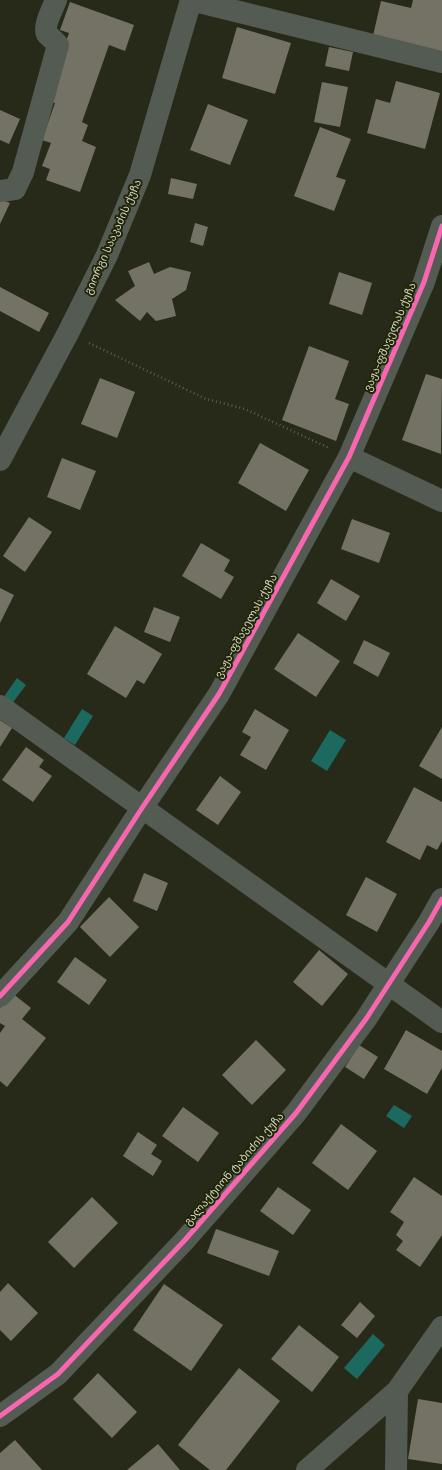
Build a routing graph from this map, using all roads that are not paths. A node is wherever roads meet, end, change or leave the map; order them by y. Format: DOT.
graph roads {
  1 [pos="56,0"];
  2 [pos="191,0"];
  3 [pos="442,62"];
  4 [pos="0,191"];
  5 [pos="442,226"];
  6 [pos="349,457"];
  7 [pos="0,460"];
  8 [pos="442,501"];
  9 [pos="0,706"];
  10 [pos="142,808"];
  11 [pos="442,899"];
  12 [pos="389,984"];
  13 [pos="0,996"];
  14 [pos="442,1022"];
  15 [pos="442,1327"];
  16 [pos="397,1391"];
  17 [pos="0,1416"];
  18 [pos="307,1470"];
  19 [pos="396,1470"];
  1 -- 4 [label="street"];
  2 -- 3 [label="street"];
  2 -- 7 [label="street, გიორგი სააკაძის ქუჩა"];
  5 -- 6 [label="street, ვაჟა-ფშაველას ქუჩა"];
  6 -- 8 [label="street"];
  6 -- 10 [label="street, ვაჟა-ფშაველას ქუჩა"];
  9 -- 10 [label="street"];
  10 -- 12 [label="street"];
  10 -- 13 [label="street, ვაჟა-ფშაველას ქუჩა"];
  11 -- 12 [label="street, გალაქტიონ ტაბიძის ქუჩა"];
  12 -- 14 [label="street"];
  12 -- 17 [label="street, გალაქტიონ ტაბიძის ქუჩა"];
  15 -- 16 [label="street"];
  16 -- 18 [label="street"];
  16 -- 19 [label="street"];
}
